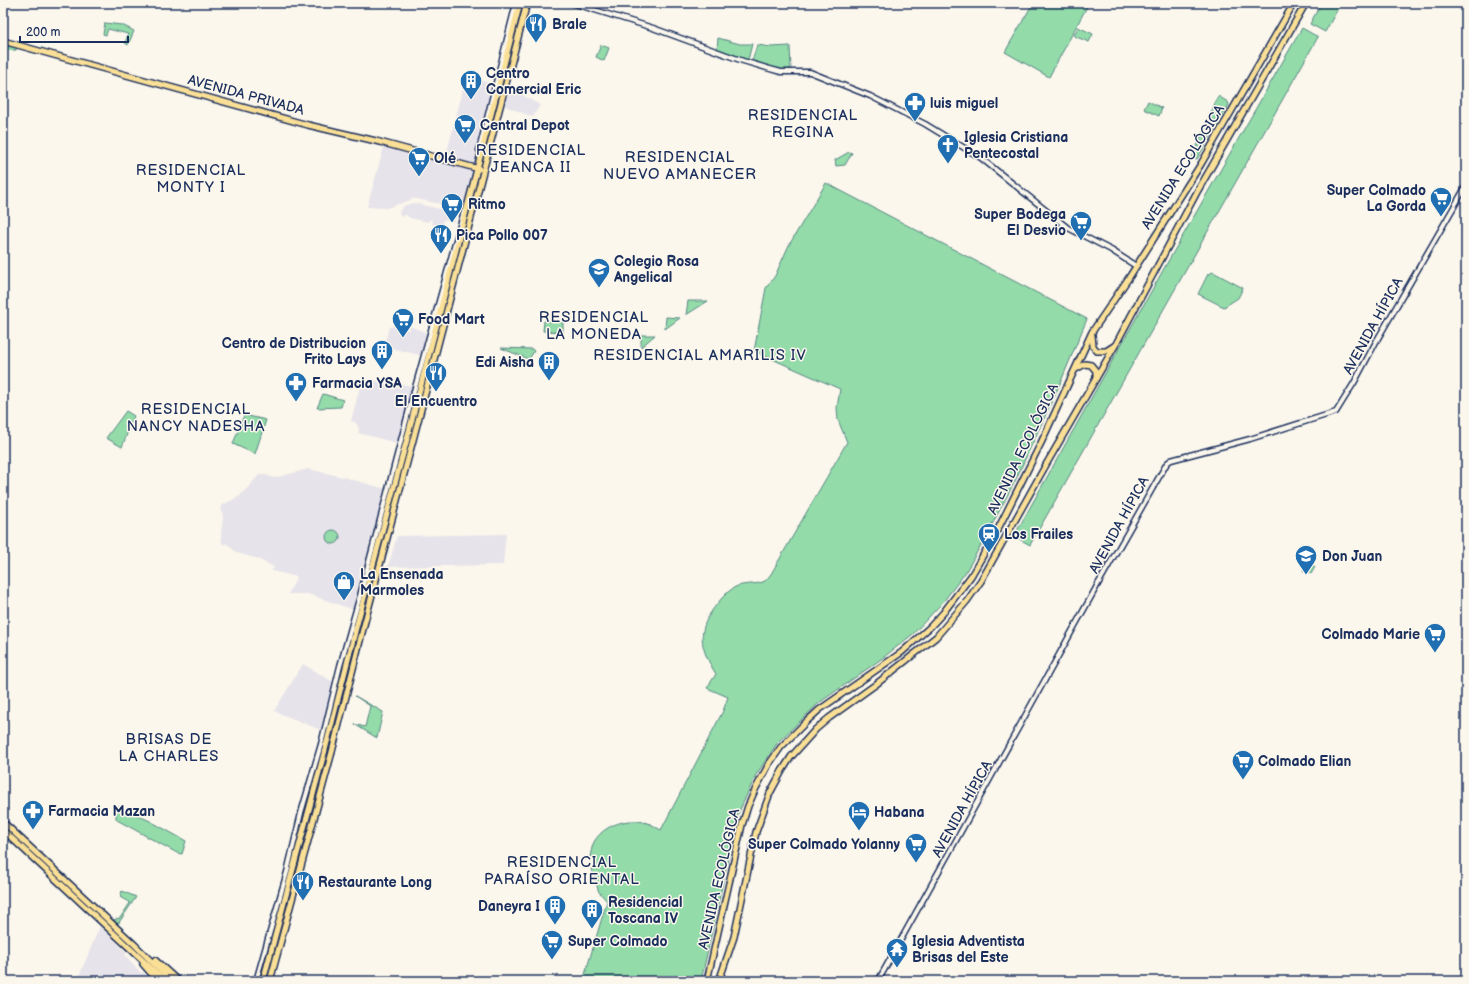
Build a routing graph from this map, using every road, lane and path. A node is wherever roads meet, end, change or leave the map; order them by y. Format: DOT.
graph roads {
  1 [pos="516,3"];
  2 [pos="520,3"];
  3 [pos="527,3"];
  4 [pos="572,3"];
  5 [pos="1294,3"];
  6 [pos="1306,3"];
  7 [pos="3,41"];
  8 [pos="476,168"];
  9 [pos="483,170"];
  10 [pos="1466,186"];
  11 [pos="1136,266"];
  12 [pos="1092,332"];
  13 [pos="1116,344"];
  14 [pos="1074,371"];
  15 [pos="1094,383"];
  16 [pos="3,822"];
  17 [pos="3,830"];
  18 [pos="136,945"];
  19 [pos="160,976"];
  20 [pos="165,981"];
  21 [pos="172,981"];
  22 [pos="178,981"];
  23 [pos="256,981"];
  24 [pos="263,981"];
  25 [pos="270,981"];
  26 [pos="707,981"];
  27 [pos="720,981"];
  28 [pos="878,981"];
  1 -- 8 [label="street"];
  2 -- 8 [label="main road"];
  3 -- 9 [label="main road"];
  4 -- 11 [label="street"];
  5 -- 11 [label="main road, AVENIDA ECOLÓGICA"];
  6 -- 13 [label="main road"];
  7 -- 8 [label="main road, AVENIDA PRIVADA"];
  8 -- 9 [label="main road, AVENIDA PRIVADA"];
  8 -- 23 [label="street"];
  8 -- 24 [label="main road"];
  9 -- 25 [label="main road"];
  10 -- 28 [label="street, AVENIDA HÍPICA"];
  11 -- 12 [label="main road, AVENIDA ECOLÓGICA"];
  12 -- 13 [label="main road"];
  12 -- 14 [label="main road, AVENIDA ECOLÓGICA"];
  13 -- 15 [label="main road"];
  14 -- 15 [label="main road"];
  14 -- 26 [label="main road, AVENIDA ECOLÓGICA"];
  15 -- 27 [label="main road"];
  16 -- 18 [label="main road"];
  17 -- 19 [label="main road"];
  18 -- 19 [label="main road"];
  18 -- 22 [label="main road"];
  19 -- 20 [label="main road"];
  19 -- 21 [label="main road"];
}
